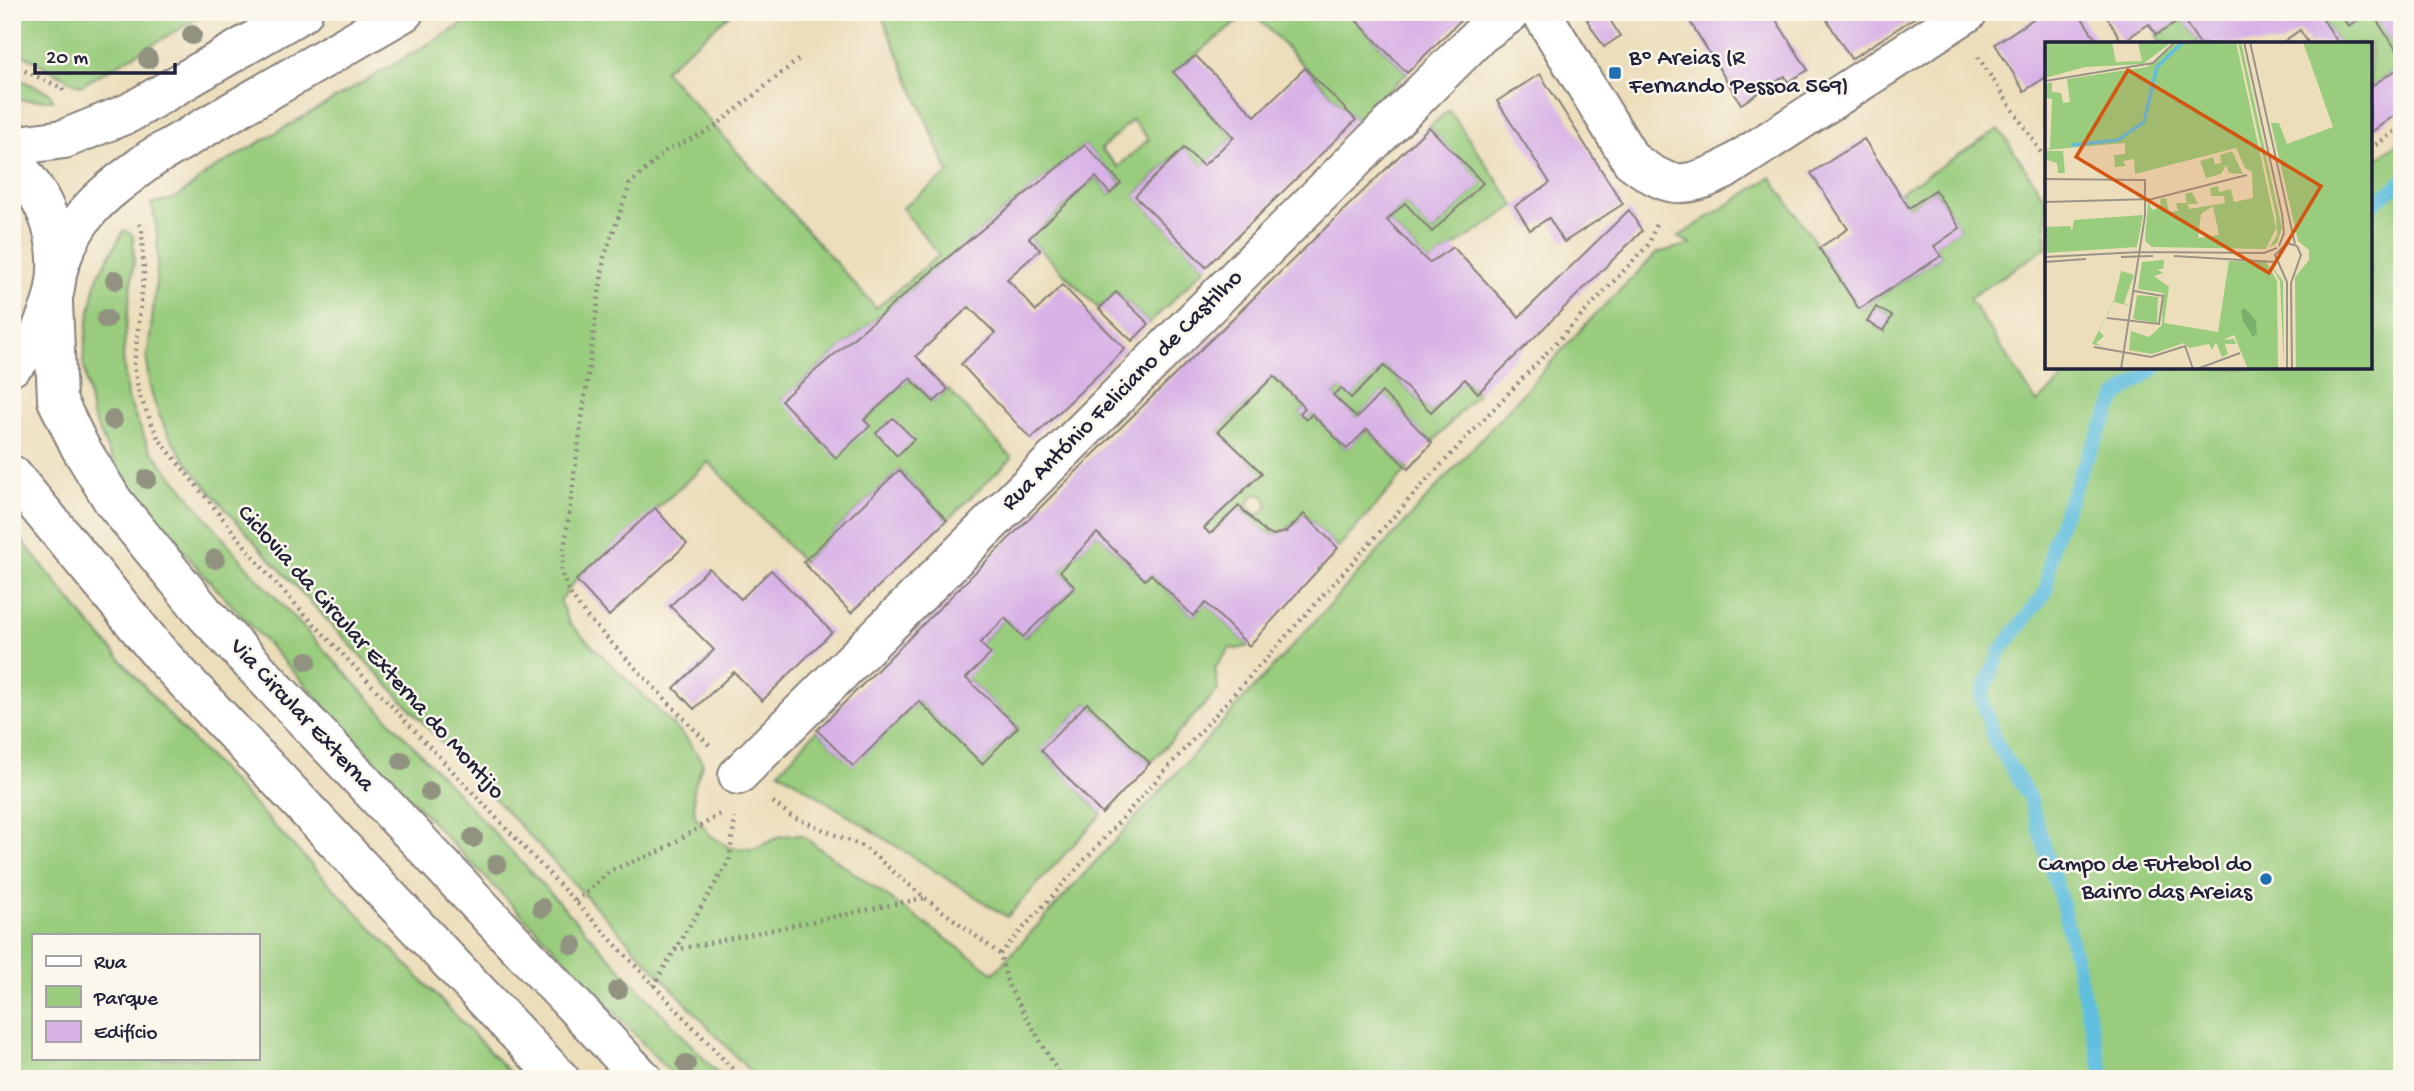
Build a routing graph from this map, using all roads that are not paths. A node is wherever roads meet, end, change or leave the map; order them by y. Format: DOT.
graph roads {
  1 [pos="303,12"];
  2 [pos="404,12"];
  3 [pos="1512,12"];
  4 [pos="1541,12"];
  5 [pos="1961,17"];
  6 [pos="12,146"];
  7 [pos="12,161"];
  8 [pos="55,288"];
  9 [pos="12,366"];
  10 [pos="12,475"];
  11 [pos="737,789"];
  12 [pos="560,1079"];
  13 [pos="643,1079"];
  1 -- 6 [label="street"];
  2 -- 8 [label="street"];
  3 -- 11 [label="street, Rua António Feliciano de Castilho"];
  4 -- 5 [label="street"];
  7 -- 8 [label="street, Via Circular Externa"];
  8 -- 9 [label="street"];
  8 -- 13 [label="street, Via Circular Externa"];
  10 -- 12 [label="street"];
}
